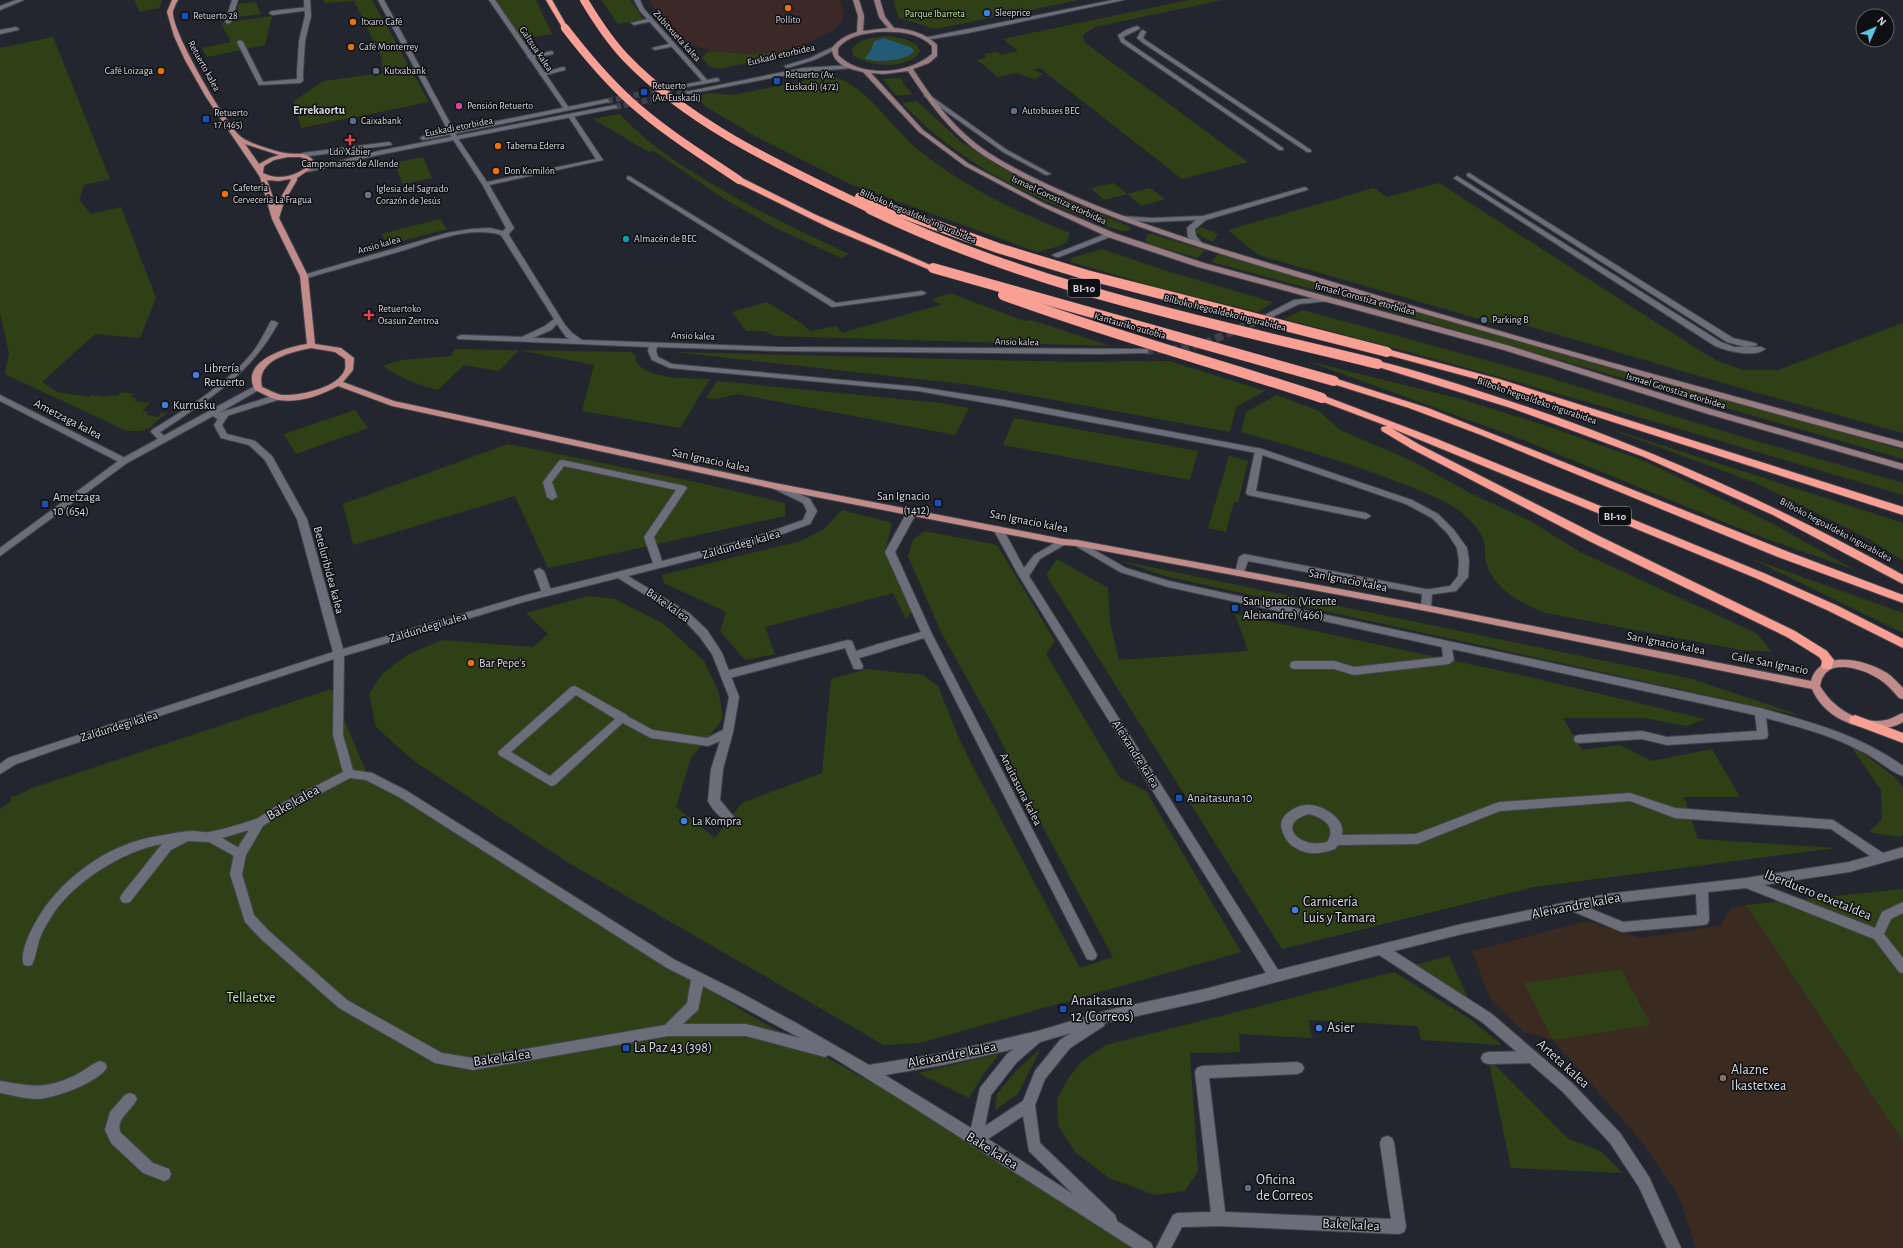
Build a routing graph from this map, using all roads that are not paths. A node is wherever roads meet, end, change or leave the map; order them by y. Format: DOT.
graph roads {
  1 [pos="21,0"];
  2 [pos="175,0"];
  3 [pos="235,0"];
  4 [pos="307,0"];
  5 [pos="381,0"];
  6 [pos="492,0"];
  7 [pos="549,0"];
  8 [pos="584,0"];
  9 [pos="637,0"];
  10 [pos="856,0"];
  11 [pos="877,0"];
  12 [pos="1121,0"];
  13 [pos="0,8"];
  14 [pos="308,9"];
  15 [pos="272,12"];
  16 [pos="651,20"];
  17 [pos="228,22"];
  18 [pos="634,23"];
  19 [pos="16,29"];
  20 [pos="892,30"];
  21 [pos="0,32"];
  22 [pos="860,33"];
  23 [pos="926,38"];
  24 [pos="240,42"];
  25 [pos="673,45"];
  26 [pos="655,48"];
  27 [pos="835,48"];
  28 [pos="551,53"];
  29 [pos="530,56"];
  30 [pos="778,67"];
  31 [pos="851,67"];
  32 [pos="563,69"];
  33 [pos="771,69"];
  34 [pos="910,69"];
  35 [pos="864,70"];
  36 [pos="542,74"];
  37 [pos="706,82"];
  38 [pos="681,86"];
  39 [pos="688,92"];
  40 [pos="926,95"];
  41 [pos="607,100"];
  42 [pos="615,107"];
  43 [pos="566,108"];
  44 [pos="571,116"];
  45 [pos="451,132"];
  46 [pos="235,137"];
  47 [pos="455,138"];
  48 [pos="1281,149"];
  49 [pos="1309,151"];
  50 [pos="288,155"];
  51 [pos="302,156"];
  52 [pos="258,169"];
  53 [pos="308,170"];
  54 [pos="1048,174"];
  55 [pos="1469,175"];
  56 [pos="263,176"];
  57 [pos="804,176"];
  58 [pos="293,177"];
  59 [pos="629,178"];
  60 [pos="1457,178"];
  61 [pos="485,184"];
  62 [pos="1305,189"];
  63 [pos="1120,218"];
  64 [pos="1203,218"];
  65 [pos="276,219"];
  66 [pos="504,234"];
  67 [pos="1111,234"];
  68 [pos="1200,245"];
  69 [pos="1056,255"];
  70 [pos="933,268"];
  71 [pos="304,276"];
  72 [pos="922,293"];
  73 [pos="1326,299"];
  74 [pos="1265,317"];
  75 [pos="558,319"];
  76 [pos="274,323"];
  77 [pos="461,337"];
  78 [pos="519,340"];
  79 [pos="580,342"];
  80 [pos="1753,344"];
  81 [pos="654,345"];
  82 [pos="311,346"];
  83 [pos="1761,349"];
  84 [pos="1145,351"];
  85 [pos="339,383"];
  86 [pos="258,388"];
  87 [pos="278,397"];
  88 [pos="0,398"];
  89 [pos="1356,410"];
  90 [pos="226,413"];
  91 [pos="189,426"];
  92 [pos="163,439"];
  93 [pos="1903,445"];
  94 [pos="1259,451"];
  95 [pos="124,461"];
  96 [pos="1903,467"];
  97 [pos="1774,470"];
  98 [pos="775,486"];
  99 [pos="552,497"];
  100 [pos="1903,505"];
  101 [pos="1903,511"];
  102 [pos="912,512"];
  103 [pos="1366,516"];
  104 [pos="998,529"];
  105 [pos="1063,542"];
  106 [pos="1077,542"];
  107 [pos="0,553"];
  108 [pos="659,566"];
  109 [pos="539,571"];
  110 [pos="1240,573"];
  111 [pos="620,575"];
  112 [pos="1024,576"];
  113 [pos="1903,580"];
  114 [pos="1427,592"];
  115 [pos="547,593"];
  116 [pos="1903,599"];
  117 [pos="1426,608"];
  118 [pos="927,634"];
  119 [pos="1446,643"];
  120 [pos="1903,644"];
  121 [pos="339,654"];
  122 [pos="853,656"];
  123 [pos="858,666"];
  124 [pos="1295,666"];
  125 [pos="1827,666"];
  126 [pos="1719,667"];
  127 [pos="726,675"];
  128 [pos="1815,686"];
  129 [pos="1903,695"];
  130 [pos="1760,712"];
  131 [pos="1903,717"];
  132 [pos="623,718"];
  133 [pos="1855,720"];
  134 [pos="728,732"];
  135 [pos="1579,738"];
  136 [pos="1903,738"];
  137 [pos="0,770"];
  138 [pos="1903,772"];
  139 [pos="349,774"];
  140 [pos="728,817"];
  141 [pos="259,823"];
  142 [pos="192,836"];
  143 [pos="208,837"];
  144 [pos="1336,840"];
  145 [pos="1903,852"];
  146 [pos="240,854"];
  147 [pos="1882,858"];
  148 [pos="1746,883"];
  149 [pos="1702,888"];
  150 [pos="126,898"];
  151 [pos="1573,906"];
  152 [pos="1903,906"];
  153 [pos="1878,936"];
  154 [pos="1380,949"];
  155 [pos="1091,955"];
  156 [pos="28,961"];
  157 [pos="1903,968"];
  158 [pos="1275,976"];
  159 [pos="698,977"];
  160 [pos="1109,1016"];
  161 [pos="668,1030"];
  162 [pos="1038,1037"];
  163 [pos="836,1054"];
  164 [pos="1532,1057"];
  165 [pos="1488,1058"];
  166 [pos="100,1067"];
  167 [pos="1297,1068"];
  168 [pos="866,1072"];
  169 [pos="0,1087"];
  170 [pos="130,1100"];
  171 [pos="1028,1105"];
  172 [pos="975,1140"];
  173 [pos="1387,1143"];
  174 [pos="164,1174"];
  175 [pos="1219,1219"];
  176 [pos="1126,1235"];
  177 [pos="1146,1248"];
  178 [pos="1163,1248"];
  179 [pos="1674,1248"];
  1 -- 13 [label="street"];
  2 -- 46 [label="main road, Retuerto kalea"];
  3 -- 17 [label="street"];
  4 -- 14 [label="street"];
  5 -- 45 [label="street"];
  6 -- 29 [label="street, Galtsua kalea"];
  7 -- 70 [label="highway, BI-10, bridge"];
  8 -- 57 [label="highway, Bilboko hegoaldeko ingurabidea / BI-10, bridge"];
  9 -- 16 [label="street, Zubitxueta kalea"];
  10 -- 22 [label="main road"];
  11 -- 20 [label="main road"];
  12 -- 23 [label="street"];
  14 -- 15 [label="street"];
  14 -- 24 [label="street"];
  16 -- 18 [label="street"];
  16 -- 25 [label="street, Zubitxueta kalea"];
  19 -- 21 [label="street"];
  20 -- 22 [label="main road"];
  20 -- 23 [label="main road"];
  22 -- 27 [label="main road"];
  23 -- 34 [label="main road"];
  25 -- 26 [label="street"];
  25 -- 37 [label="street, Zubitxueta kalea"];
  27 -- 30 [label="street, Euskadi etorbidea"];
  27 -- 31 [label="main road"];
  28 -- 29 [label="street"];
  29 -- 36 [label="street, Galtsua kalea"];
  31 -- 35 [label="main road"];
  31 -- 39 [label="street, Euskadi etorbidea"];
  32 -- 36 [label="street"];
  33 -- 37 [label="street, Euskadi etorbidea"];
  34 -- 35 [label="main road"];
  34 -- 40 [label="main road, Ismael Gorostiza etorbidea"];
  35 -- 67 [label="main road, Ismael Gorostiza etorbidea"];
  36 -- 43 [label="street, Galtsua kalea"];
  37 -- 38 [label="street, Euskadi etorbidea"];
  40 -- 54 [label="street"];
  40 -- 63 [label="main road, Ismael Gorostiza etorbidea"];
  41 -- 43 [label="street, Euskadi etorbidea"];
  42 -- 44 [label="street, Euskadi etorbidea"];
  43 -- 45 [label="street, Euskadi etorbidea"];
  44 -- 47 [label="street, Euskadi etorbidea"];
  44 -- 61 [label="street"];
  45 -- 47 [label="street"];
  45 -- 51 [label="street, Euskadi etorbidea"];
  46 -- 50 [label="main road"];
  46 -- 52 [label="main road, Retuerto kalea"];
  47 -- 53 [label="street, Euskadi etorbidea"];
  47 -- 61 [label="street"];
  48 -- 49 [label="street"];
  50 -- 51 [label="main road"];
  50 -- 52 [label="main road"];
  51 -- 53 [label="main road"];
  52 -- 56 [label="main road, Retuerto kalea"];
  53 -- 58 [label="main road"];
  55 -- 80 [label="street"];
  56 -- 58 [label="main road"];
  56 -- 65 [label="main road, Retuerto kalea"];
  57 -- 97 [label="highway, bridge"];
  57 -- 113 [label="highway, Bilboko hegoaldeko ingurabidea / BI-10, bridge"];
  58 -- 65 [label="main road"];
  59 -- 72 [label="street"];
  60 -- 83 [label="street"];
  61 -- 66 [label="street"];
  62 -- 64 [label="street"];
  63 -- 64 [label="street"];
  63 -- 68 [label="main road, Ismael Gorostiza etorbidea"];
  64 -- 68 [label="street"];
  65 -- 71 [label="main road"];
  66 -- 71 [label="street, Ansio kalea"];
  66 -- 75 [label="street"];
  67 -- 69 [label="street"];
  67 -- 73 [label="main road, Ismael Gorostiza etorbidea"];
  68 -- 93 [label="main road, Ismael Gorostiza etorbidea"];
  70 -- 89 [label="highway, Kantauriko autobia / BI-10, bridge"];
  70 -- 116 [label="highway, bridge"];
  71 -- 82 [label="main road"];
  73 -- 74 [label="street"];
  73 -- 96 [label="main road, Ismael Gorostiza etorbidea"];
  75 -- 78 [label="street"];
  75 -- 79 [label="street"];
  76 -- 92 [label="street"];
  77 -- 78 [label="street, Ansio kalea"];
  78 -- 79 [label="street, Ansio kalea"];
  79 -- 81 [label="street, Ansio kalea"];
  81 -- 84 [label="street, Ansio kalea"];
  81 -- 94 [label="street"];
  82 -- 85 [label="main road"];
  82 -- 86 [label="main road"];
  85 -- 87 [label="main road"];
  85 -- 98 [label="main road, San Ignacio kalea"];
  86 -- 87 [label="main road"];
  86 -- 91 [label="street"];
  87 -- 90 [label="street"];
  88 -- 95 [label="street, Ametzaga kalea"];
  89 -- 120 [label="highway, BI-10"];
  89 -- 125 [label="highway"];
  90 -- 91 [label="street"];
  90 -- 121 [label="street, Beteluribidea kalea"];
  91 -- 92 [label="street"];
  92 -- 95 [label="street"];
  94 -- 103 [label="street"];
  94 -- 114 [label="street"];
  95 -- 107 [label="street"];
  97 -- 100 [label="highway"];
  97 -- 101 [label="highway"];
  98 -- 102 [label="main road, San Ignacio kalea"];
  98 -- 108 [label="street, Zaldundegi kalea"];
  99 -- 108 [label="street"];
  102 -- 104 [label="main road, San Ignacio kalea"];
  102 -- 118 [label="street, Anaitasuna kalea"];
  104 -- 105 [label="main road, San Ignacio kalea"];
  104 -- 112 [label="street, Aleixandre kalea"];
  105 -- 106 [label="main road, San Ignacio kalea"];
  105 -- 112 [label="street"];
  106 -- 110 [label="main road, San Ignacio kalea"];
  106 -- 119 [label="street"];
  108 -- 111 [label="street, Zaldundegi kalea"];
  109 -- 115 [label="street"];
  110 -- 114 [label="street"];
  110 -- 117 [label="main road, San Ignacio kalea"];
  111 -- 115 [label="street, Zaldundegi kalea"];
  111 -- 127 [label="street, Bake kalea"];
  112 -- 158 [label="street, Aleixandre kalea"];
  114 -- 117 [label="street"];
  115 -- 121 [label="street, Zaldundegi kalea"];
  117 -- 126 [label="main road, San Ignacio kalea"];
  118 -- 122 [label="street"];
  118 -- 155 [label="street, Anaitasuna kalea"];
  119 -- 124 [label="street"];
  119 -- 130 [label="street"];
  121 -- 137 [label="street, Zaldundegi kalea"];
  121 -- 139 [label="street, Beteluribidea kalea"];
  122 -- 123 [label="street"];
  122 -- 127 [label="street"];
  125 -- 128 [label="main road"];
  125 -- 129 [label="main road"];
  126 -- 128 [label="main road, Calle San Ignacio"];
  127 -- 134 [label="street, Bake kalea"];
  128 -- 133 [label="main road"];
  130 -- 135 [label="street"];
  130 -- 138 [label="street"];
  131 -- 133 [label="main road"];
  132 -- 132 [label="street"];
  132 -- 134 [label="street"];
  133 -- 136 [label="highway"];
  134 -- 140 [label="street, Bake kalea"];
  139 -- 141 [label="street, Bake kalea"];
  139 -- 159 [label="street, Bake kalea"];
  141 -- 143 [label="street"];
  141 -- 146 [label="street, Bake kalea"];
  142 -- 143 [label="street"];
  142 -- 150 [label="street"];
  142 -- 156 [label="street"];
  143 -- 146 [label="street"];
  144 -- 144 [label="street"];
  144 -- 147 [label="street"];
  145 -- 147 [label="street, Aleixandre kalea"];
  146 -- 161 [label="street, Bake kalea"];
  147 -- 148 [label="street, Aleixandre kalea"];
  148 -- 149 [label="street, Aleixandre kalea"];
  148 -- 153 [label="street, Iberduero etxetaldea"];
  149 -- 151 [label="street, Aleixandre kalea"];
  149 -- 151 [label="street"];
  151 -- 154 [label="street, Aleixandre kalea"];
  152 -- 153 [label="street, Iberduero etxetaldea"];
  153 -- 157 [label="street, Iberduero etxetaldea"];
  154 -- 158 [label="street, Aleixandre kalea"];
  154 -- 164 [label="street, Arteta kalea"];
  158 -- 160 [label="street, Aleixandre kalea"];
  159 -- 161 [label="street"];
  159 -- 163 [label="street, Bake kalea"];
  160 -- 162 [label="street, Aleixandre kalea"];
  160 -- 171 [label="street, Aleixandre kalea"];
  161 -- 163 [label="street, Bake kalea"];
  162 -- 168 [label="street, Aleixandre kalea"];
  162 -- 172 [label="street, Aleixandre kalea"];
  163 -- 168 [label="street, Bake kalea"];
  164 -- 165 [label="street"];
  164 -- 179 [label="street, Arteta kalea"];
  166 -- 169 [label="street"];
  167 -- 175 [label="street"];
  168 -- 172 [label="street, Bake kalea"];
  170 -- 174 [label="street"];
  171 -- 172 [label="street"];
  171 -- 176 [label="street"];
  172 -- 176 [label="street, Bake kalea"];
  173 -- 175 [label="street, Bake kalea"];
  175 -- 178 [label="street, Bake kalea"];
  176 -- 177 [label="street, Bake kalea"];
}
